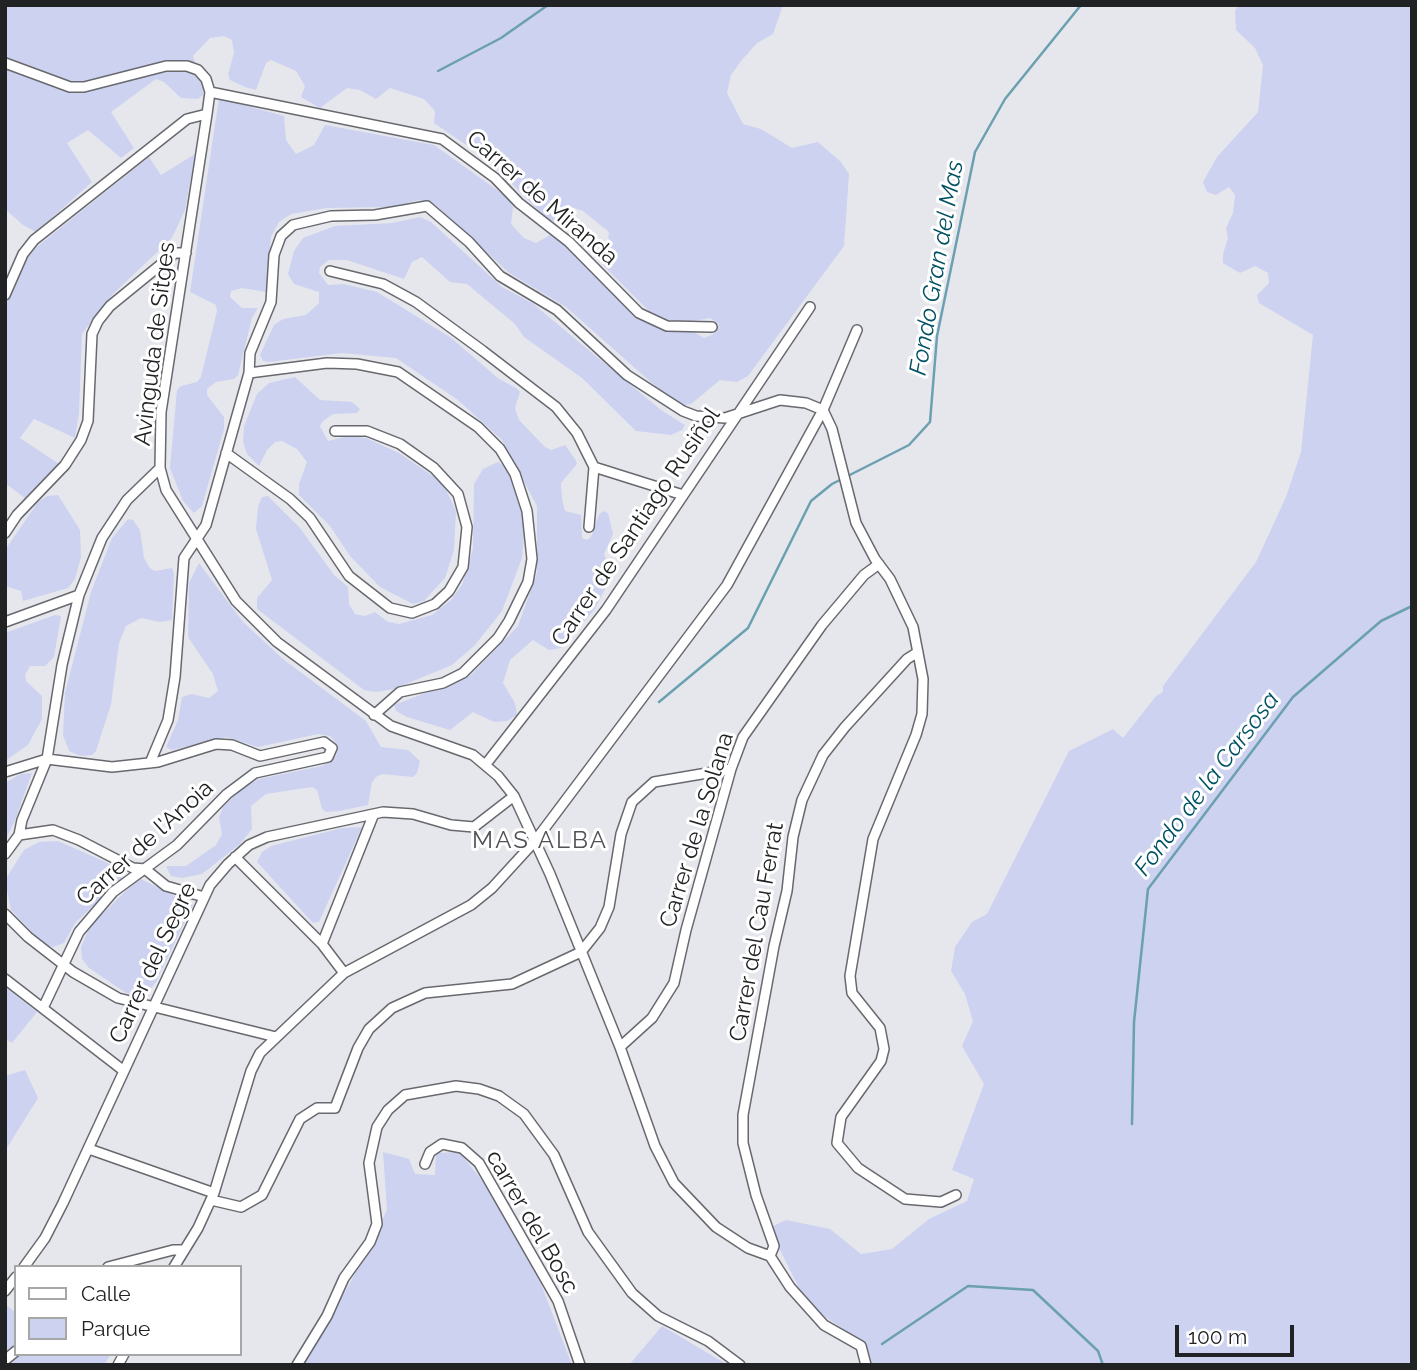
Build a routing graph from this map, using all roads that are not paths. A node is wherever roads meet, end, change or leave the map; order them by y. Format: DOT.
graph roads {
  1 [pos="5,63"];
  2 [pos="210,92"];
  3 [pos="208,114"];
  4 [pos="186,253"];
  5 [pos="330,271"];
  6 [pos="5,295"];
  7 [pos="810,307"];
  8 [pos="712,327"];
  9 [pos="857,330"];
  10 [pos="250,373"];
  11 [pos="824,410"];
  12 [pos="737,413"];
  13 [pos="335,430"];
  14 [pos="226,453"];
  15 [pos="594,467"];
  16 [pos="160,468"];
  17 [pos="683,495"];
  18 [pos="589,527"];
  19 [pos="5,533"];
  20 [pos="197,540"];
  21 [pos="879,564"];
  22 [pos="79,595"];
  23 [pos="5,622"];
  24 [pos="918,652"];
  25 [pos="374,715"];
  26 [pos="260,756"];
  27 [pos="47,760"];
  28 [pos="150,763"];
  29 [pos="486,764"];
  30 [pos="731,769"];
  31 [pos="263,770"];
  32 [pos="5,772"];
  33 [pos="514,796"];
  34 [pos="373,816"];
  35 [pos="19,835"];
  36 [pos="535,841"];
  37 [pos="5,854"];
  38 [pos="235,857"];
  39 [pos="145,869"];
  40 [pos="204,897"];
  41 [pos="5,914"];
  42 [pos="322,944"];
  43 [pos="581,952"];
  44 [pos="62,962"];
  45 [pos="344,973"];
  46 [pos="5,979"];
  47 [pos="153,1007"];
  48 [pos="43,1008"];
  49 [pos="276,1037"];
  50 [pos="620,1047"];
  51 [pos="124,1071"];
  52 [pos="89,1149"];
  53 [pos="425,1164"];
  54 [pos="956,1195"];
  55 [pos="213,1196"];
  56 [pos="183,1250"];
  57 [pos="770,1255"];
  58 [pos="25,1265"];
  59 [pos="116,1265"];
  60 [pos="175,1265"];
  61 [pos="297,1365"];
  62 [pos="580,1365"];
  63 [pos="740,1365"];
  64 [pos="866,1365"];
  1 -- 2 [label="street"];
  2 -- 3 [label="street, Avinguda de Sitges"];
  2 -- 8 [label="street, Carrer de Miranda"];
  3 -- 4 [label="street, Avinguda de Sitges"];
  3 -- 6 [label="street"];
  4 -- 16 [label="street, Avinguda de Sitges"];
  4 -- 19 [label="street"];
  5 -- 15 [label="street"];
  7 -- 12 [label="street, Carrer de Santiago Rusiñol"];
  9 -- 11 [label="street"];
  10 -- 12 [label="street"];
  10 -- 14 [label="street"];
  10 -- 25 [label="street"];
  11 -- 12 [label="street"];
  11 -- 21 [label="street"];
  11 -- 36 [label="street"];
  12 -- 17 [label="street, Carrer de Santiago Rusiñol"];
  13 -- 14 [label="street"];
  14 -- 20 [label="street"];
  15 -- 17 [label="street"];
  15 -- 18 [label="street"];
  16 -- 20 [label="street, Avinguda de Sitges"];
  16 -- 22 [label="street"];
  17 -- 29 [label="street, Carrer de Santiago Rusiñol"];
  20 -- 25 [label="street, Avinguda de Sitges"];
  20 -- 28 [label="street"];
  21 -- 24 [label="street"];
  21 -- 30 [label="street, Carrer de la Solana"];
  22 -- 23 [label="street"];
  22 -- 27 [label="street"];
  24 -- 54 [label="street"];
  24 -- 57 [label="street, Carrer del Cau Ferrat"];
  25 -- 29 [label="street, Avinguda de Sitges"];
  26 -- 28 [label="street"];
  26 -- 31 [label="street"];
  26 -- 31 [label="street, Carrer de l'Anoia"];
  27 -- 28 [label="street"];
  27 -- 32 [label="street"];
  27 -- 35 [label="street"];
  29 -- 33 [label="street, Avinguda de Sitges"];
  30 -- 43 [label="street"];
  30 -- 50 [label="street, Carrer de la Solana"];
  31 -- 39 [label="street, Carrer de l'Anoia"];
  33 -- 34 [label="street, Carrer del Segre"];
  33 -- 36 [label="street, Avinguda de Sitges"];
  34 -- 38 [label="street, Carrer del Segre"];
  34 -- 42 [label="street"];
  35 -- 37 [label="street"];
  35 -- 39 [label="street"];
  36 -- 43 [label="street, Avinguda de Sitges"];
  36 -- 45 [label="street"];
  38 -- 40 [label="street, Carrer del Segre"];
  38 -- 42 [label="street"];
  39 -- 40 [label="street"];
  39 -- 44 [label="street, Carrer de l'Anoia"];
  40 -- 47 [label="street, Carrer del Segre"];
  41 -- 44 [label="street"];
  42 -- 45 [label="street"];
  43 -- 50 [label="street, Avinguda de Sitges"];
  43 -- 55 [label="street"];
  44 -- 47 [label="street"];
  44 -- 48 [label="street, Carrer de l'Anoia"];
  45 -- 49 [label="street"];
  46 -- 48 [label="street"];
  47 -- 49 [label="street"];
  47 -- 51 [label="street, Carrer del Segre"];
  48 -- 51 [label="street"];
  49 -- 55 [label="street"];
  50 -- 57 [label="street, Avinguda de Sitges"];
  51 -- 52 [label="street, Carrer del Segre"];
  52 -- 55 [label="street"];
  52 -- 58 [label="street, Carrer del Segre"];
  53 -- 62 [label="street, carrer del Bosc"];
  55 -- 56 [label="street"];
  56 -- 59 [label="street"];
  56 -- 60 [label="street"];
  57 -- 64 [label="street"];
  61 -- 63 [label="street"];
}
